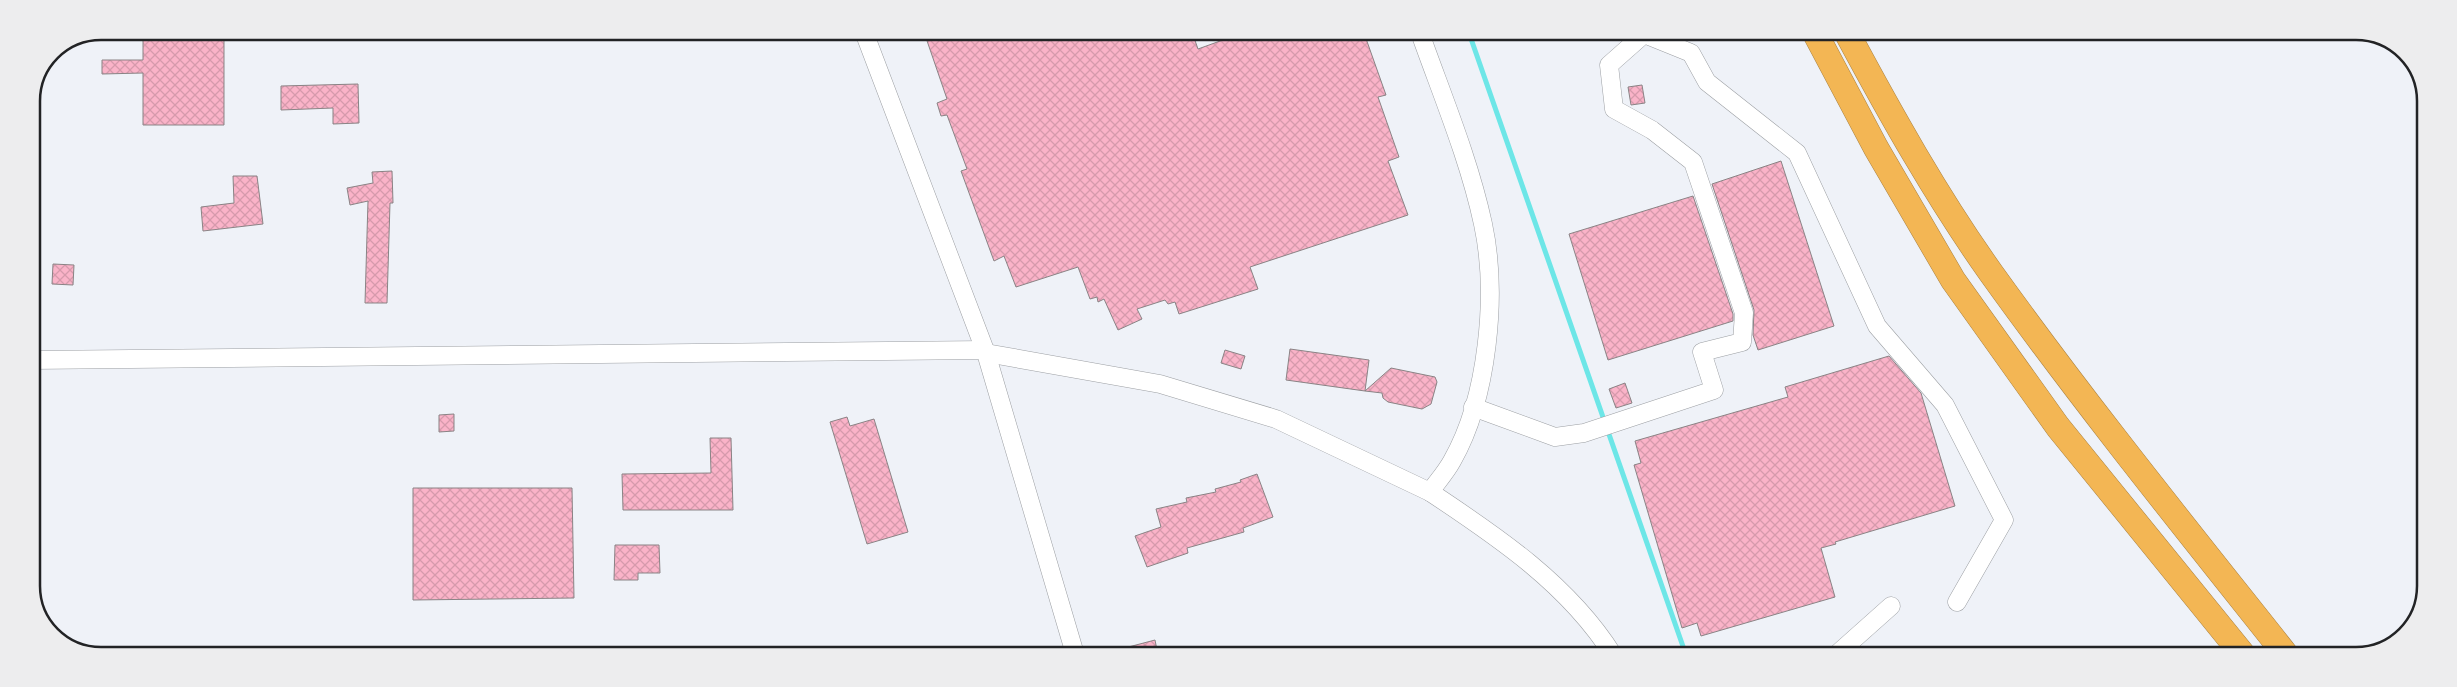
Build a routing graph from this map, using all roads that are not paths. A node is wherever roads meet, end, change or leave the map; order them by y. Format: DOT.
graph roads {
  1 [pos="867,40"];
  2 [pos="1422,40"];
  3 [pos="1637,40"];
  4 [pos="1659,40"];
  5 [pos="1819,40"];
  6 [pos="1851,40"];
  7 [pos="985,351"];
  8 [pos="40,360"];
  9 [pos="1473,407"];
  10 [pos="1430,492"];
  11 [pos="1957,602"];
  12 [pos="1891,606"];
  13 [pos="1073,647"];
  14 [pos="1608,647"];
  15 [pos="1845,647"];
  16 [pos="2237,647"];
  17 [pos="2280,647"];
  1 -- 7 [label="street"];
  2 -- 9 [label="street"];
  3 -- 9 [label="street"];
  4 -- 11 [label="street"];
  5 -- 16 [label="highway"];
  6 -- 17 [label="highway"];
  7 -- 8 [label="street"];
  7 -- 10 [label="street"];
  7 -- 13 [label="street"];
  9 -- 10 [label="street"];
  10 -- 14 [label="street"];
  12 -- 15 [label="street"];
}
